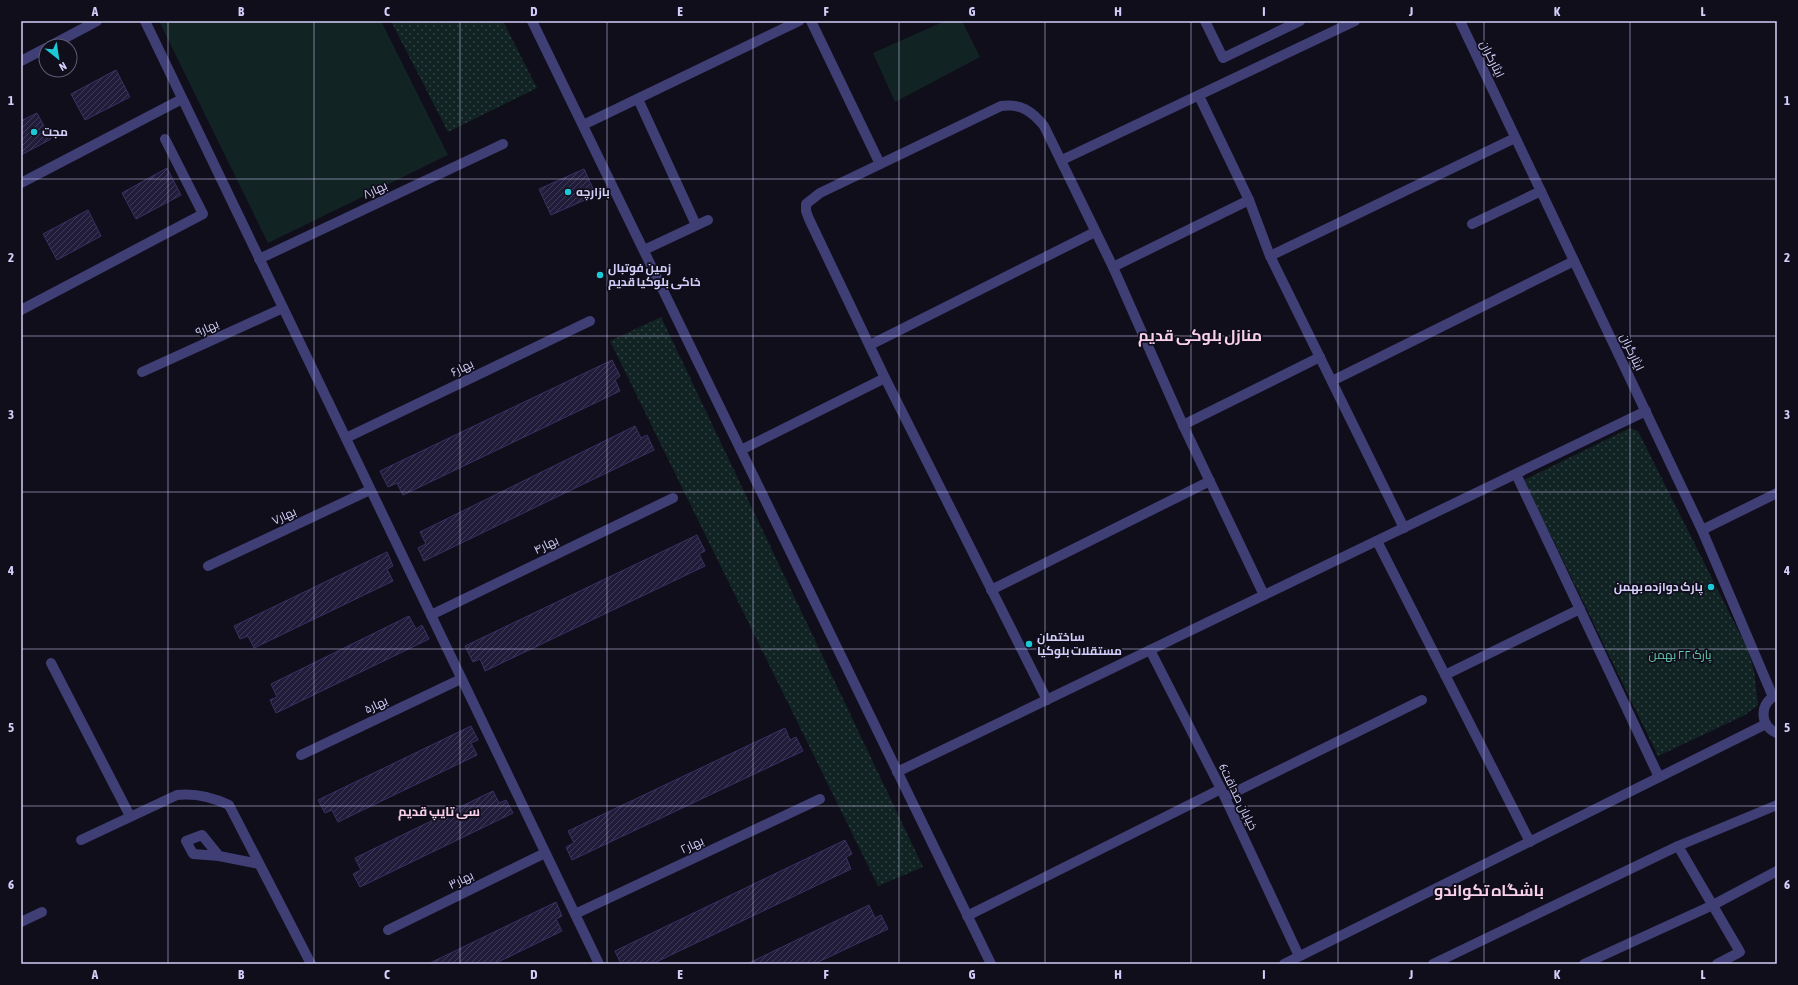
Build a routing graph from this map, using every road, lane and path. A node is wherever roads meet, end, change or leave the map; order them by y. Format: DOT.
graph roads {
  1 [pos="97,21"];
  2 [pos="145,21"];
  3 [pos="532,21"];
  4 [pos="799,21"];
  5 [pos="811,21"];
  6 [pos="1205,21"];
  7 [pos="1300,21"];
  8 [pos="1354,21"];
  9 [pos="1460,21"];
  10 [pos="65,38"];
  11 [pos="38,52"];
  12 [pos="21,61"];
  13 [pos="1199,96"];
  14 [pos="182,99"];
  15 [pos="638,99"];
  16 [pos="583,125"];
  17 [pos="1515,138"];
  18 [pos="165,139"];
  19 [pos="503,144"];
  20 [pos="1062,160"];
  21 [pos="880,164"];
  22 [pos="21,184"];
  23 [pos="1541,191"];
  24 [pos="1249,200"];
  25 [pos="708,220"];
  26 [pos="1472,224"];
  27 [pos="696,225"];
  28 [pos="1095,232"];
  29 [pos="644,250"];
  30 [pos="1270,256"];
  31 [pos="259,259"];
  32 [pos="1574,261"];
  33 [pos="1113,267"];
  34 [pos="283,308"];
  35 [pos="21,310"];
  36 [pos="590,321"];
  37 [pos="870,345"];
  38 [pos="1320,357"];
  39 [pos="142,372"];
  40 [pos="885,378"];
  41 [pos="1332,381"];
  42 [pos="1646,411"];
  43 [pos="1183,425"];
  44 [pos="346,438"];
  45 [pos="741,450"];
  46 [pos="1516,474"];
  47 [pos="1210,481"];
  48 [pos="370,490"];
  49 [pos="1777,493"];
  50 [pos="674,498"];
  51 [pos="1404,528"];
  52 [pos="1702,530"];
  53 [pos="1377,541"];
  54 [pos="208,566"];
  55 [pos="991,590"];
  56 [pos="1264,595"];
  57 [pos="1580,609"];
  58 [pos="431,615"];
  59 [pos="1150,650"];
  60 [pos="51,663"];
  61 [pos="1445,675"];
  62 [pos="462,679"];
  63 [pos="1775,696"];
  64 [pos="1047,700"];
  65 [pos="1422,700"];
  66 [pos="1766,724"];
  67 [pos="1777,733"];
  68 [pos="301,755"];
  69 [pos="897,772"];
  70 [pos="1659,777"];
  71 [pos="1223,793"];
  72 [pos="820,799"];
  73 [pos="1777,805"];
  74 [pos="130,816"];
  75 [pos="81,840"];
  76 [pos="1530,842"];
  77 [pos="1678,846"];
  78 [pos="545,853"];
  79 [pos="219,856"];
  80 [pos="259,864"];
  81 [pos="1777,871"];
  82 [pos="1713,905"];
  83 [pos="42,912"];
  84 [pos="575,914"];
  85 [pos="967,916"];
  86 [pos="21,922"];
  87 [pos="388,930"];
  88 [pos="1299,956"];
  89 [pos="311,964"];
  90 [pos="599,964"];
  91 [pos="991,964"];
  92 [pos="1284,964"];
  93 [pos="1433,964"];
  94 [pos="1584,964"];
  95 [pos="1717,964"];
  1 -- 10 [label="street"];
  2 -- 14 [label="street"];
  3 -- 16 [label="street"];
  4 -- 15 [label="street"];
  5 -- 21 [label="street"];
  6 -- 7 [label="street"];
  8 -- 13 [label="street"];
  9 -- 17 [label="street, ایثارگران"];
  11 -- 12 [label="street"];
  13 -- 20 [label="street"];
  13 -- 24 [label="street"];
  14 -- 22 [label="street"];
  14 -- 31 [label="street"];
  15 -- 16 [label="street"];
  15 -- 27 [label="street"];
  16 -- 29 [label="street"];
  17 -- 23 [label="street, ایثارگران"];
  17 -- 30 [label="street"];
  18 -- 35 [label="street"];
  19 -- 31 [label="street, بهار۸"];
  20 -- 21 [label="street"];
  20 -- 28 [label="street"];
  21 -- 37 [label="street"];
  23 -- 26 [label="street"];
  23 -- 32 [label="street, ایثارگران"];
  24 -- 30 [label="street"];
  24 -- 33 [label="street"];
  25 -- 27 [label="street"];
  27 -- 29 [label="street"];
  28 -- 33 [label="street"];
  28 -- 37 [label="street"];
  29 -- 45 [label="street"];
  30 -- 38 [label="street"];
  31 -- 34 [label="street"];
  32 -- 41 [label="street"];
  32 -- 42 [label="street, ایثارگران"];
  33 -- 43 [label="street"];
  34 -- 39 [label="street, بهار۹"];
  34 -- 44 [label="street"];
  36 -- 44 [label="street, بهار۶"];
  37 -- 40 [label="street"];
  38 -- 41 [label="street"];
  38 -- 43 [label="street"];
  40 -- 45 [label="street"];
  40 -- 55 [label="street"];
  41 -- 51 [label="street"];
  42 -- 46 [label="street"];
  42 -- 52 [label="street, ایثارگران"];
  43 -- 47 [label="street"];
  44 -- 48 [label="street"];
  45 -- 69 [label="street"];
  46 -- 51 [label="street"];
  46 -- 57 [label="street"];
  47 -- 55 [label="street"];
  47 -- 56 [label="street"];
  48 -- 54 [label="street, بهار۷"];
  48 -- 58 [label="street"];
  49 -- 52 [label="street"];
  50 -- 58 [label="street, بهار۴"];
  51 -- 53 [label="street"];
  52 -- 63 [label="street, ایثارگران"];
  53 -- 56 [label="street"];
  53 -- 61 [label="street"];
  55 -- 64 [label="street"];
  56 -- 59 [label="street"];
  57 -- 61 [label="street"];
  57 -- 70 [label="street"];
  58 -- 62 [label="street"];
  59 -- 64 [label="street"];
  59 -- 71 [label="street, خیابان صداقت6"];
  60 -- 74 [label="street"];
  61 -- 76 [label="street"];
  62 -- 68 [label="street, بهار۵"];
  62 -- 78 [label="street"];
  63 -- 66 [label="street"];
  64 -- 69 [label="street"];
  65 -- 71 [label="street"];
  66 -- 67 [label="street"];
  66 -- 70 [label="street"];
  69 -- 85 [label="street"];
  70 -- 76 [label="street"];
  71 -- 85 [label="street"];
  71 -- 88 [label="street, خیابان صداقت6"];
  72 -- 84 [label="street, بهار۲"];
  73 -- 77 [label="street"];
  74 -- 75 [label="street"];
  74 -- 80 [label="street"];
  76 -- 88 [label="street"];
  77 -- 82 [label="street"];
  77 -- 93 [label="street"];
  78 -- 84 [label="street"];
  78 -- 87 [label="street, بهار۳"];
  79 -- 80 [label="street"];
  80 -- 89 [label="street"];
  81 -- 82 [label="street"];
  82 -- 94 [label="street"];
  82 -- 95 [label="street"];
  83 -- 86 [label="street"];
  84 -- 90 [label="street"];
  85 -- 91 [label="street"];
  88 -- 92 [label="street"];
}
